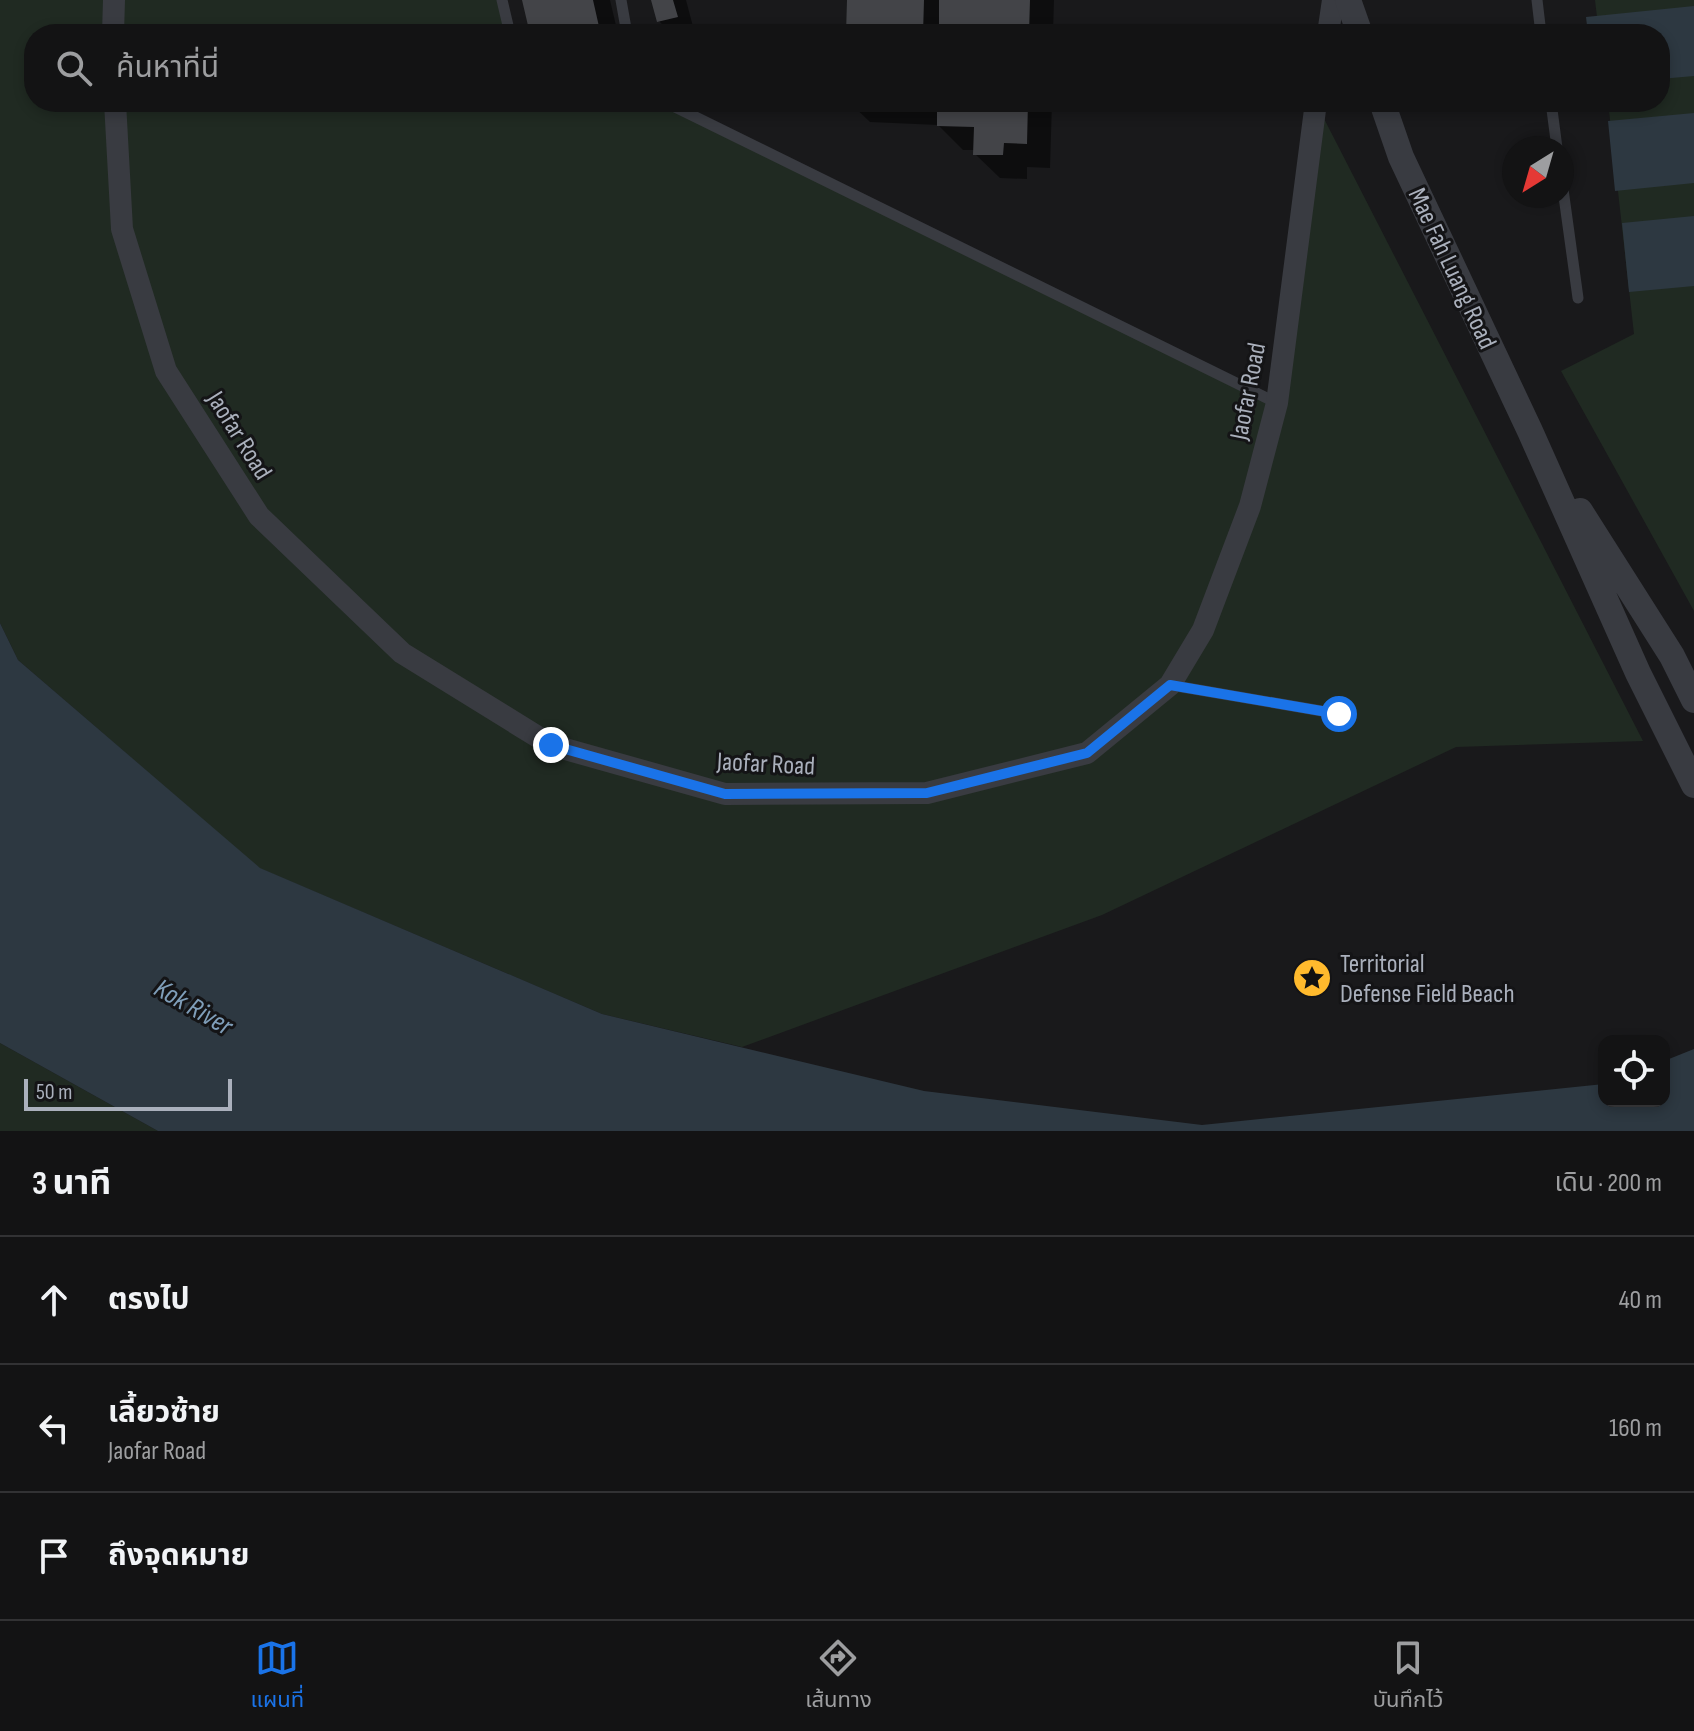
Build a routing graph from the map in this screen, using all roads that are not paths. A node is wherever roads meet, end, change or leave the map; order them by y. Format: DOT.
graph roads {
  1 [pos="114,0"];
  2 [pos="502,0"];
  3 [pos="621,0"];
  4 [pos="1333,0"];
  5 [pos="1348,0"];
  6 [pos="1537,0"];
  7 [pos="113,24"];
  8 [pos="508,24"];
  9 [pos="625,24"];
  10 [pos="1329,24"];
  11 [pos="1356,24"];
  12 [pos="1540,24"];
  13 [pos="116,112"];
  14 [pos="685,112"];
  15 [pos="1315,112"];
  16 [pos="1385,112"];
  17 [pos="1552,112"];
  18 [pos="1555,136"];
  19 [pos="1566,208"];
  20 [pos="1578,298"];
  21 [pos="1277,403"];
  22 [pos="1530,431"];
  23 [pos="1170,685"];
  24 [pos="1694,700"];
  25 [pos="1339,714"];
  26 [pos="1694,785"];
  1 -- 7 [label="street"];
  2 -- 8 [label="lane"];
  3 -- 9 [label="lane"];
  4 -- 10 [label="street"];
  5 -- 11 [label="street"];
  6 -- 12 [label="lane"];
  13 -- 23 [label="street, Jaofar Road"];
  14 -- 21 [label="lane"];
  15 -- 21 [label="street, Jaofar Road"];
  16 -- 22 [label="street, Mae Fah Luang Road"];
  17 -- 18 [label="lane"];
  19 -- 20 [label="lane"];
  21 -- 23 [label="street, Jaofar Road"];
  22 -- 24 [label="street, Mae Fah Luang Road"];
  22 -- 26 [label="street, Mae Fah Luang Road"];
  23 -- 25 [label="lane"];
}
